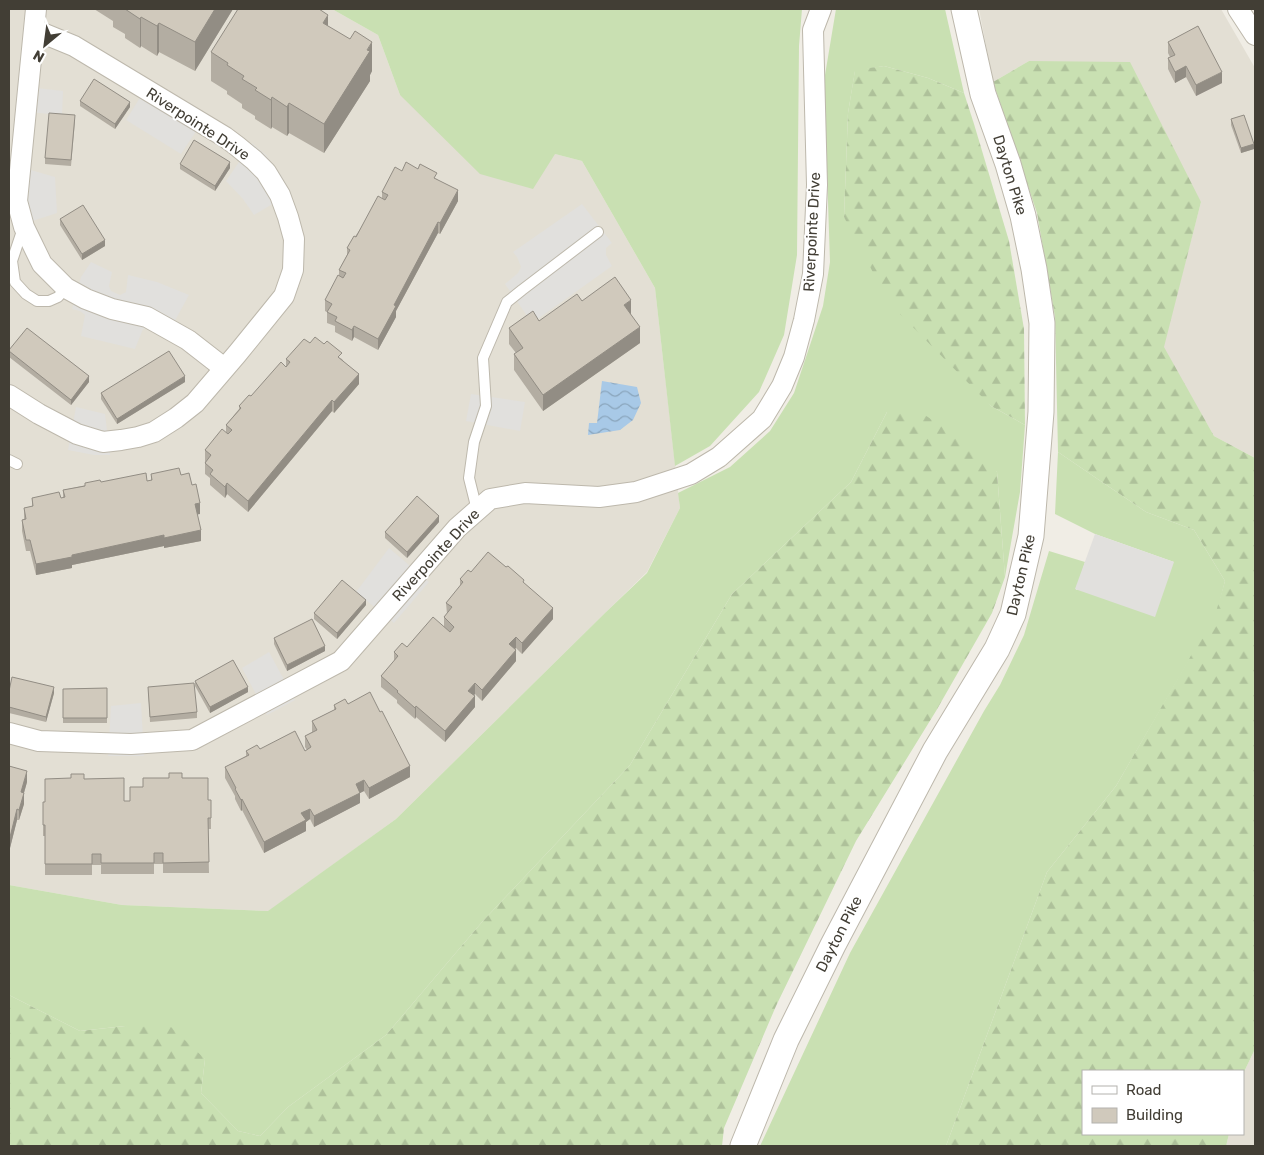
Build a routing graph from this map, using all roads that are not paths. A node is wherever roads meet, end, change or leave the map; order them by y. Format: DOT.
graph roads {
  1 [pos="36,9"];
  2 [pos="821,9"];
  3 [pos="964,9"];
  4 [pos="1238,9"];
  5 [pos="35,30"];
  6 [pos="1255,35"];
  7 [pos="24,227"];
  8 [pos="598,232"];
  9 [pos="66,288"];
  10 [pos="224,368"];
  11 [pos="9,394"];
  12 [pos="477,510"];
  13 [pos="9,733"];
  14 [pos="743,1146"];
  1 -- 5 [label="street"];
  2 -- 12 [label="street, Riverpointe Drive"];
  3 -- 14 [label="street, Dayton Pike"];
  4 -- 6 [label="street"];
  5 -- 7 [label="street"];
  5 -- 10 [label="street, Riverpointe Drive"];
  7 -- 9 [label="street"];
  7 -- 9 [label="lane"];
  8 -- 12 [label="lane"];
  9 -- 10 [label="street"];
  10 -- 11 [label="street, Riverpointe Drive"];
  12 -- 13 [label="street, Riverpointe Drive"];
}
